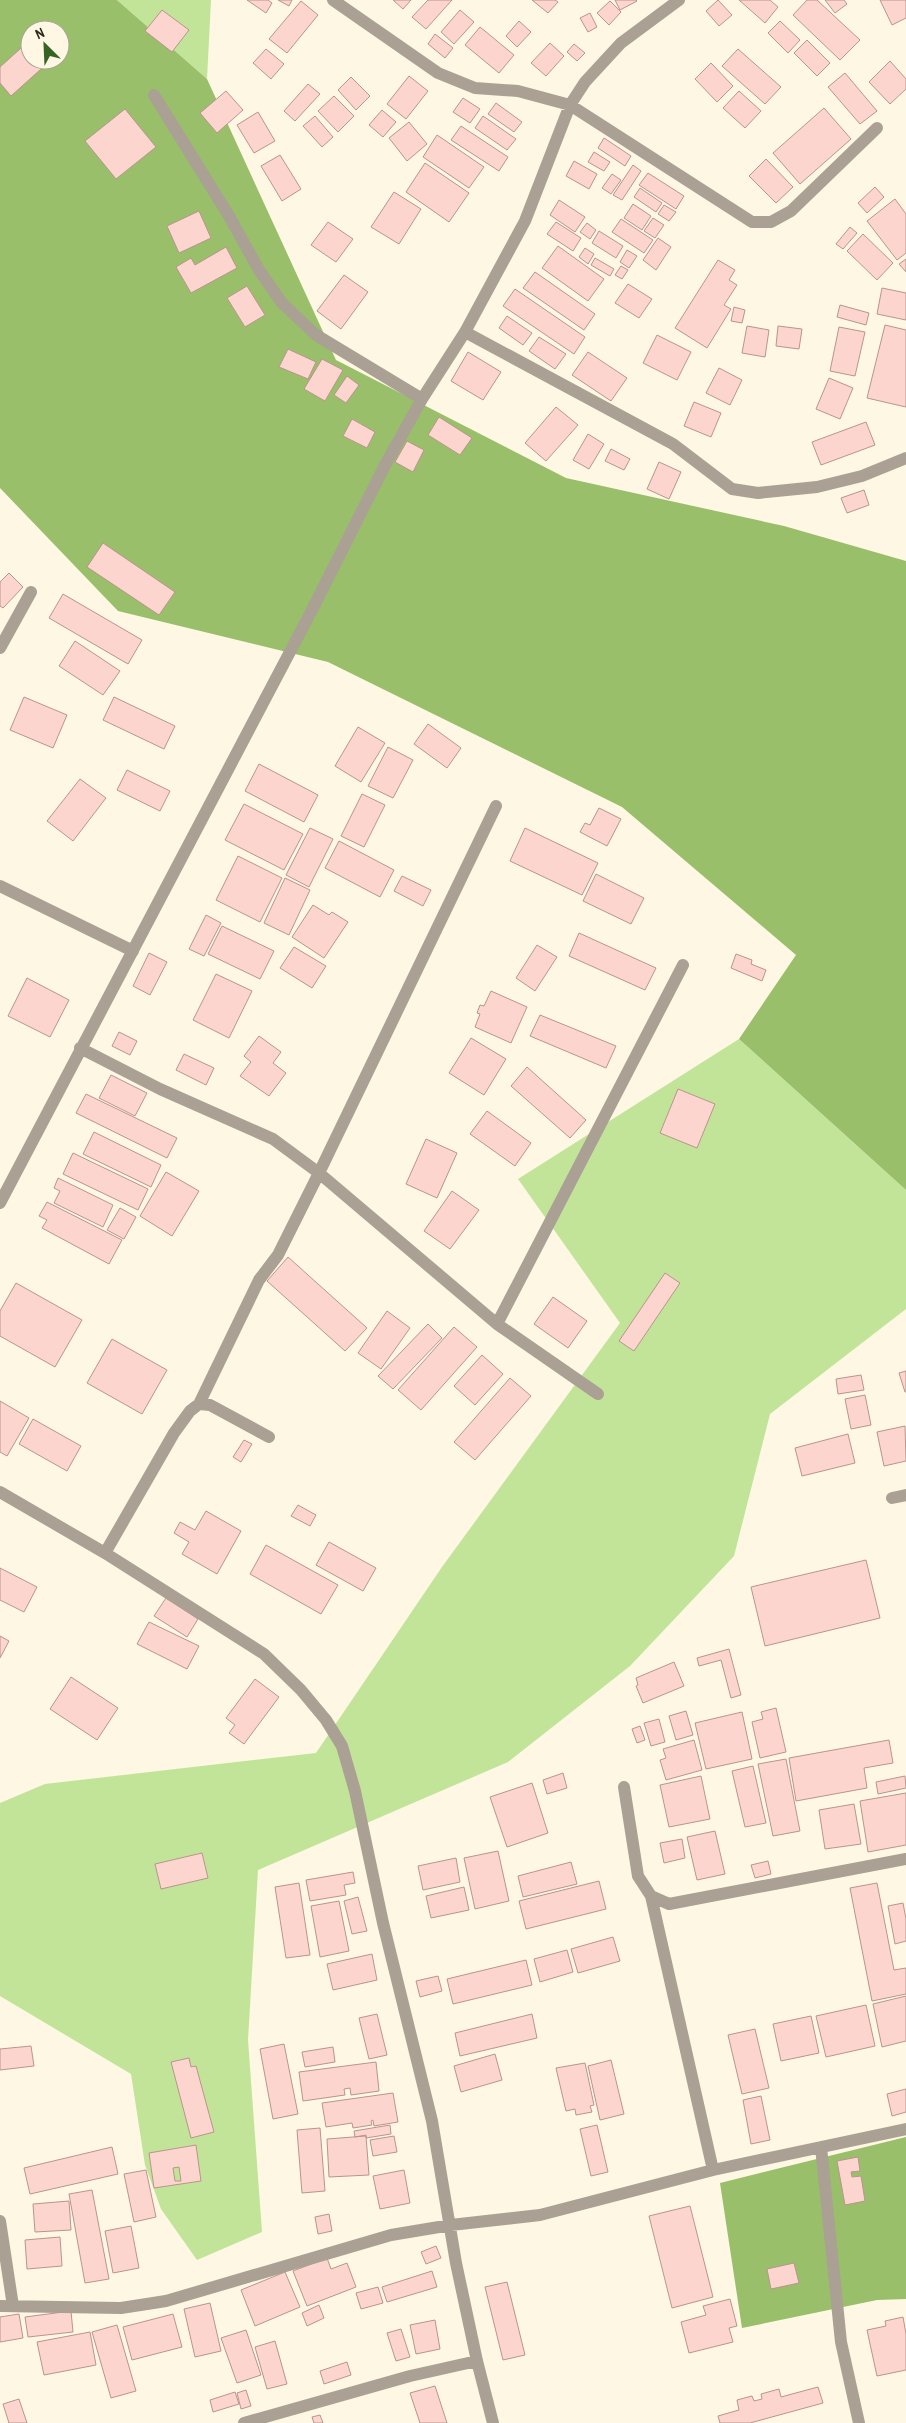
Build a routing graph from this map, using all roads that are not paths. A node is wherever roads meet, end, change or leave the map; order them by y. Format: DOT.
graph roads {
  1 [pos="333,0"];
  2 [pos="679,0"];
  3 [pos="665,4"];
  4 [pos="154,95"];
  5 [pos="570,105"];
  6 [pos="877,128"];
  7 [pos="465,332"];
  8 [pos="422,399"];
  9 [pos="906,458"];
  10 [pos="31,592"];
  11 [pos="0,648"];
  12 [pos="496,806"];
  13 [pos="0,886"];
  14 [pos="133,951"];
  15 [pos="683,966"];
  16 [pos="80,1048"];
  17 [pos="319,1173"];
  18 [pos="0,1203"];
  19 [pos="497,1324"];
  20 [pos="598,1394"];
  21 [pos="199,1404"];
  22 [pos="269,1437"];
  23 [pos="0,1492"];
  24 [pos="906,1494"];
  25 [pos="892,1498"];
  26 [pos="105,1553"];
  27 [pos="624,1787"];
  28 [pos="906,1859"];
  29 [pos="651,1896"];
  30 [pos="906,2130"];
  31 [pos="821,2148"];
  32 [pos="714,2170"];
  33 [pos="0,2221"];
  34 [pos="451,2225"];
  35 [pos="0,2306"];
  36 [pos="13,2306"];
  37 [pos="477,2362"];
  38 [pos="244,2423"];
  39 [pos="493,2423"];
  40 [pos="860,2423"];
  1 -- 5 [label="street"];
  2 -- 3 [label="street"];
  3 -- 5 [label="street"];
  4 -- 8 [label="street"];
  5 -- 6 [label="street"];
  5 -- 7 [label="street"];
  7 -- 8 [label="street"];
  7 -- 9 [label="street"];
  8 -- 14 [label="street"];
  10 -- 11 [label="street"];
  12 -- 17 [label="street"];
  13 -- 14 [label="street"];
  14 -- 16 [label="street"];
  15 -- 19 [label="street"];
  16 -- 17 [label="street"];
  16 -- 18 [label="street"];
  17 -- 19 [label="street"];
  17 -- 21 [label="street"];
  19 -- 20 [label="street"];
  21 -- 22 [label="street"];
  21 -- 26 [label="street"];
  23 -- 26 [label="street"];
  24 -- 25 [label="street"];
  26 -- 34 [label="street"];
  27 -- 29 [label="street"];
  28 -- 29 [label="street"];
  29 -- 32 [label="street"];
  30 -- 31 [label="street"];
  31 -- 32 [label="street"];
  31 -- 40 [label="street"];
  32 -- 34 [label="street"];
  33 -- 36 [label="street"];
  34 -- 36 [label="street"];
  34 -- 37 [label="street"];
  35 -- 36 [label="street"];
  37 -- 38 [label="street"];
  37 -- 39 [label="street"];
}
